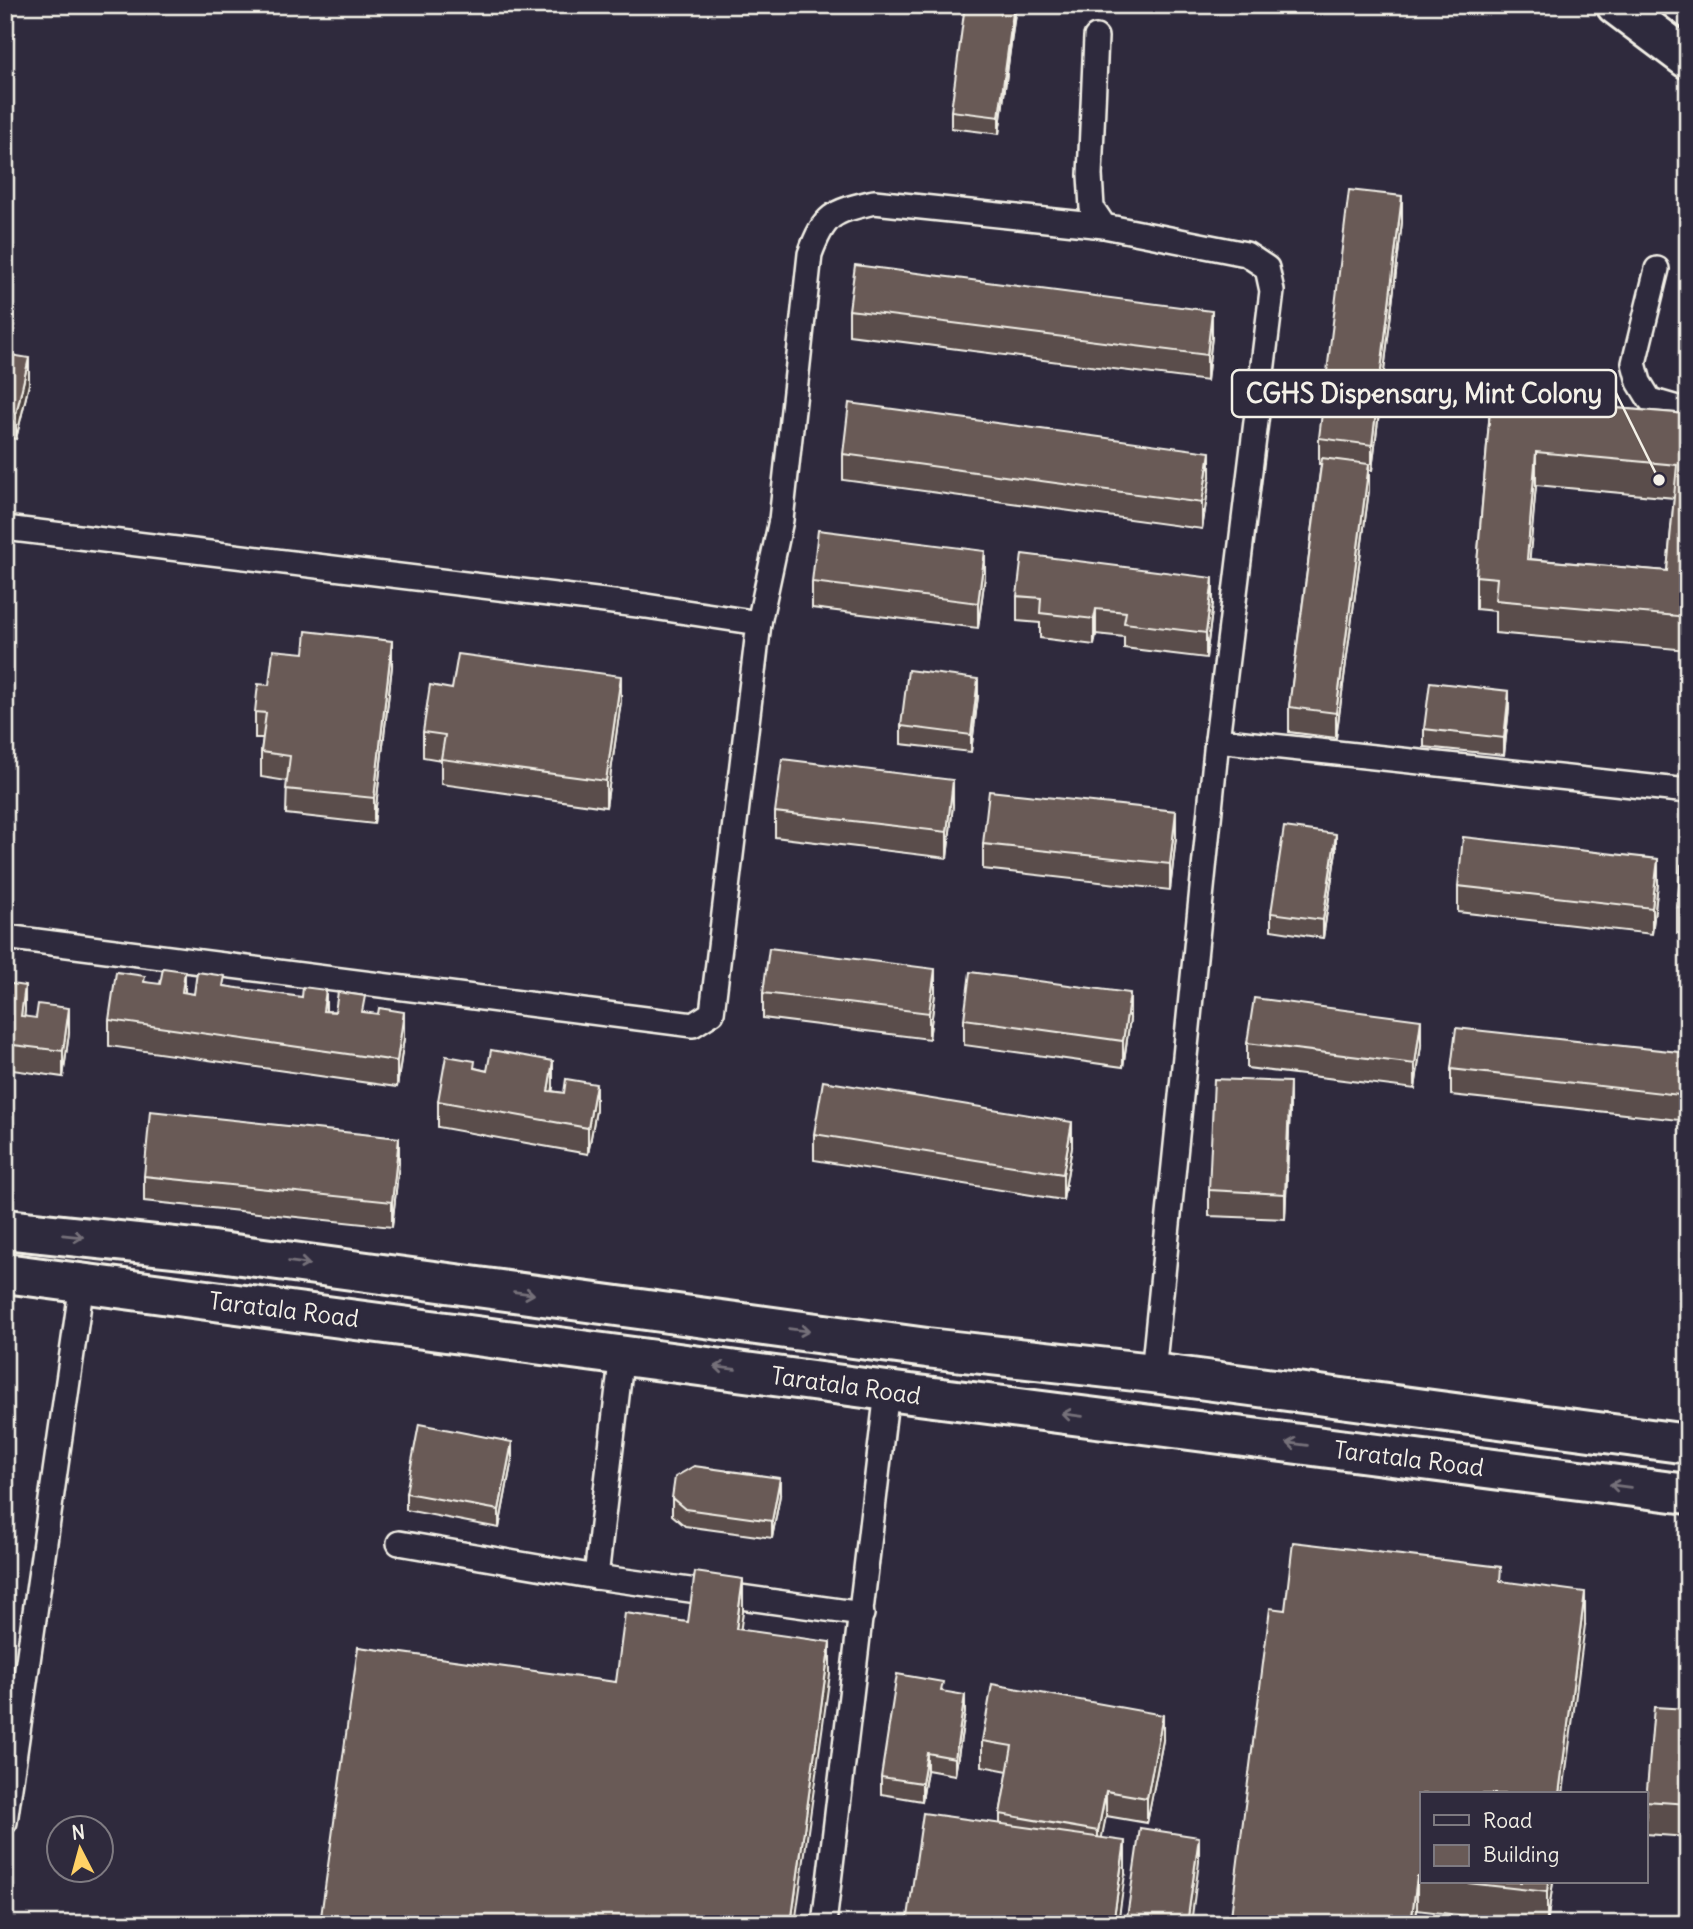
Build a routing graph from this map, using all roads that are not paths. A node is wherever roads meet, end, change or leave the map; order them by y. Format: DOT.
graph roads {
  1 [pos="1616,5"];
  2 [pos="1096,37"];
  3 [pos="1684,50"];
  4 [pos="1104,226"];
  5 [pos="1657,269"];
  6 [pos="1688,411"];
  7 [pos="5,528"];
  8 [pos="759,623"];
  9 [pos="1217,740"];
  10 [pos="1688,791"];
  11 [pos="5,937"];
  12 [pos="5,1229"];
  13 [pos="5,1273"];
  14 [pos="82,1283"];
  15 [pos="622,1353"];
  16 [pos="1153,1373"];
  17 [pos="887,1391"];
  18 [pos="1688,1444"];
  19 [pos="1688,1494"];
  20 [pos="399,1543"];
  21 [pos="596,1577"];
  22 [pos="862,1614"];
  23 [pos="5,1822"];
  24 [pos="824,1924"];
  1 -- 3 [label="main road"];
  2 -- 4 [label="lane"];
  4 -- 8 [label="lane"];
  4 -- 9 [label="lane"];
  5 -- 6 [label="lane"];
  7 -- 8 [label="lane"];
  8 -- 11 [label="lane"];
  9 -- 10 [label="lane"];
  9 -- 16 [label="lane"];
  12 -- 16 [label="main road, one-way"];
  13 -- 14 [label="main road, Taratala Road"];
  14 -- 15 [label="main road, Taratala Road"];
  14 -- 23 [label="lane"];
  17 -- 15 [label="main road, Taratala Road, one-way"];
  15 -- 21 [label="lane"];
  16 -- 18 [label="main road"];
  19 -- 17 [label="main road, Taratala Road, one-way"];
  17 -- 22 [label="lane"];
  20 -- 21 [label="lane"];
  21 -- 22 [label="lane"];
  22 -- 24 [label="lane"];
}
